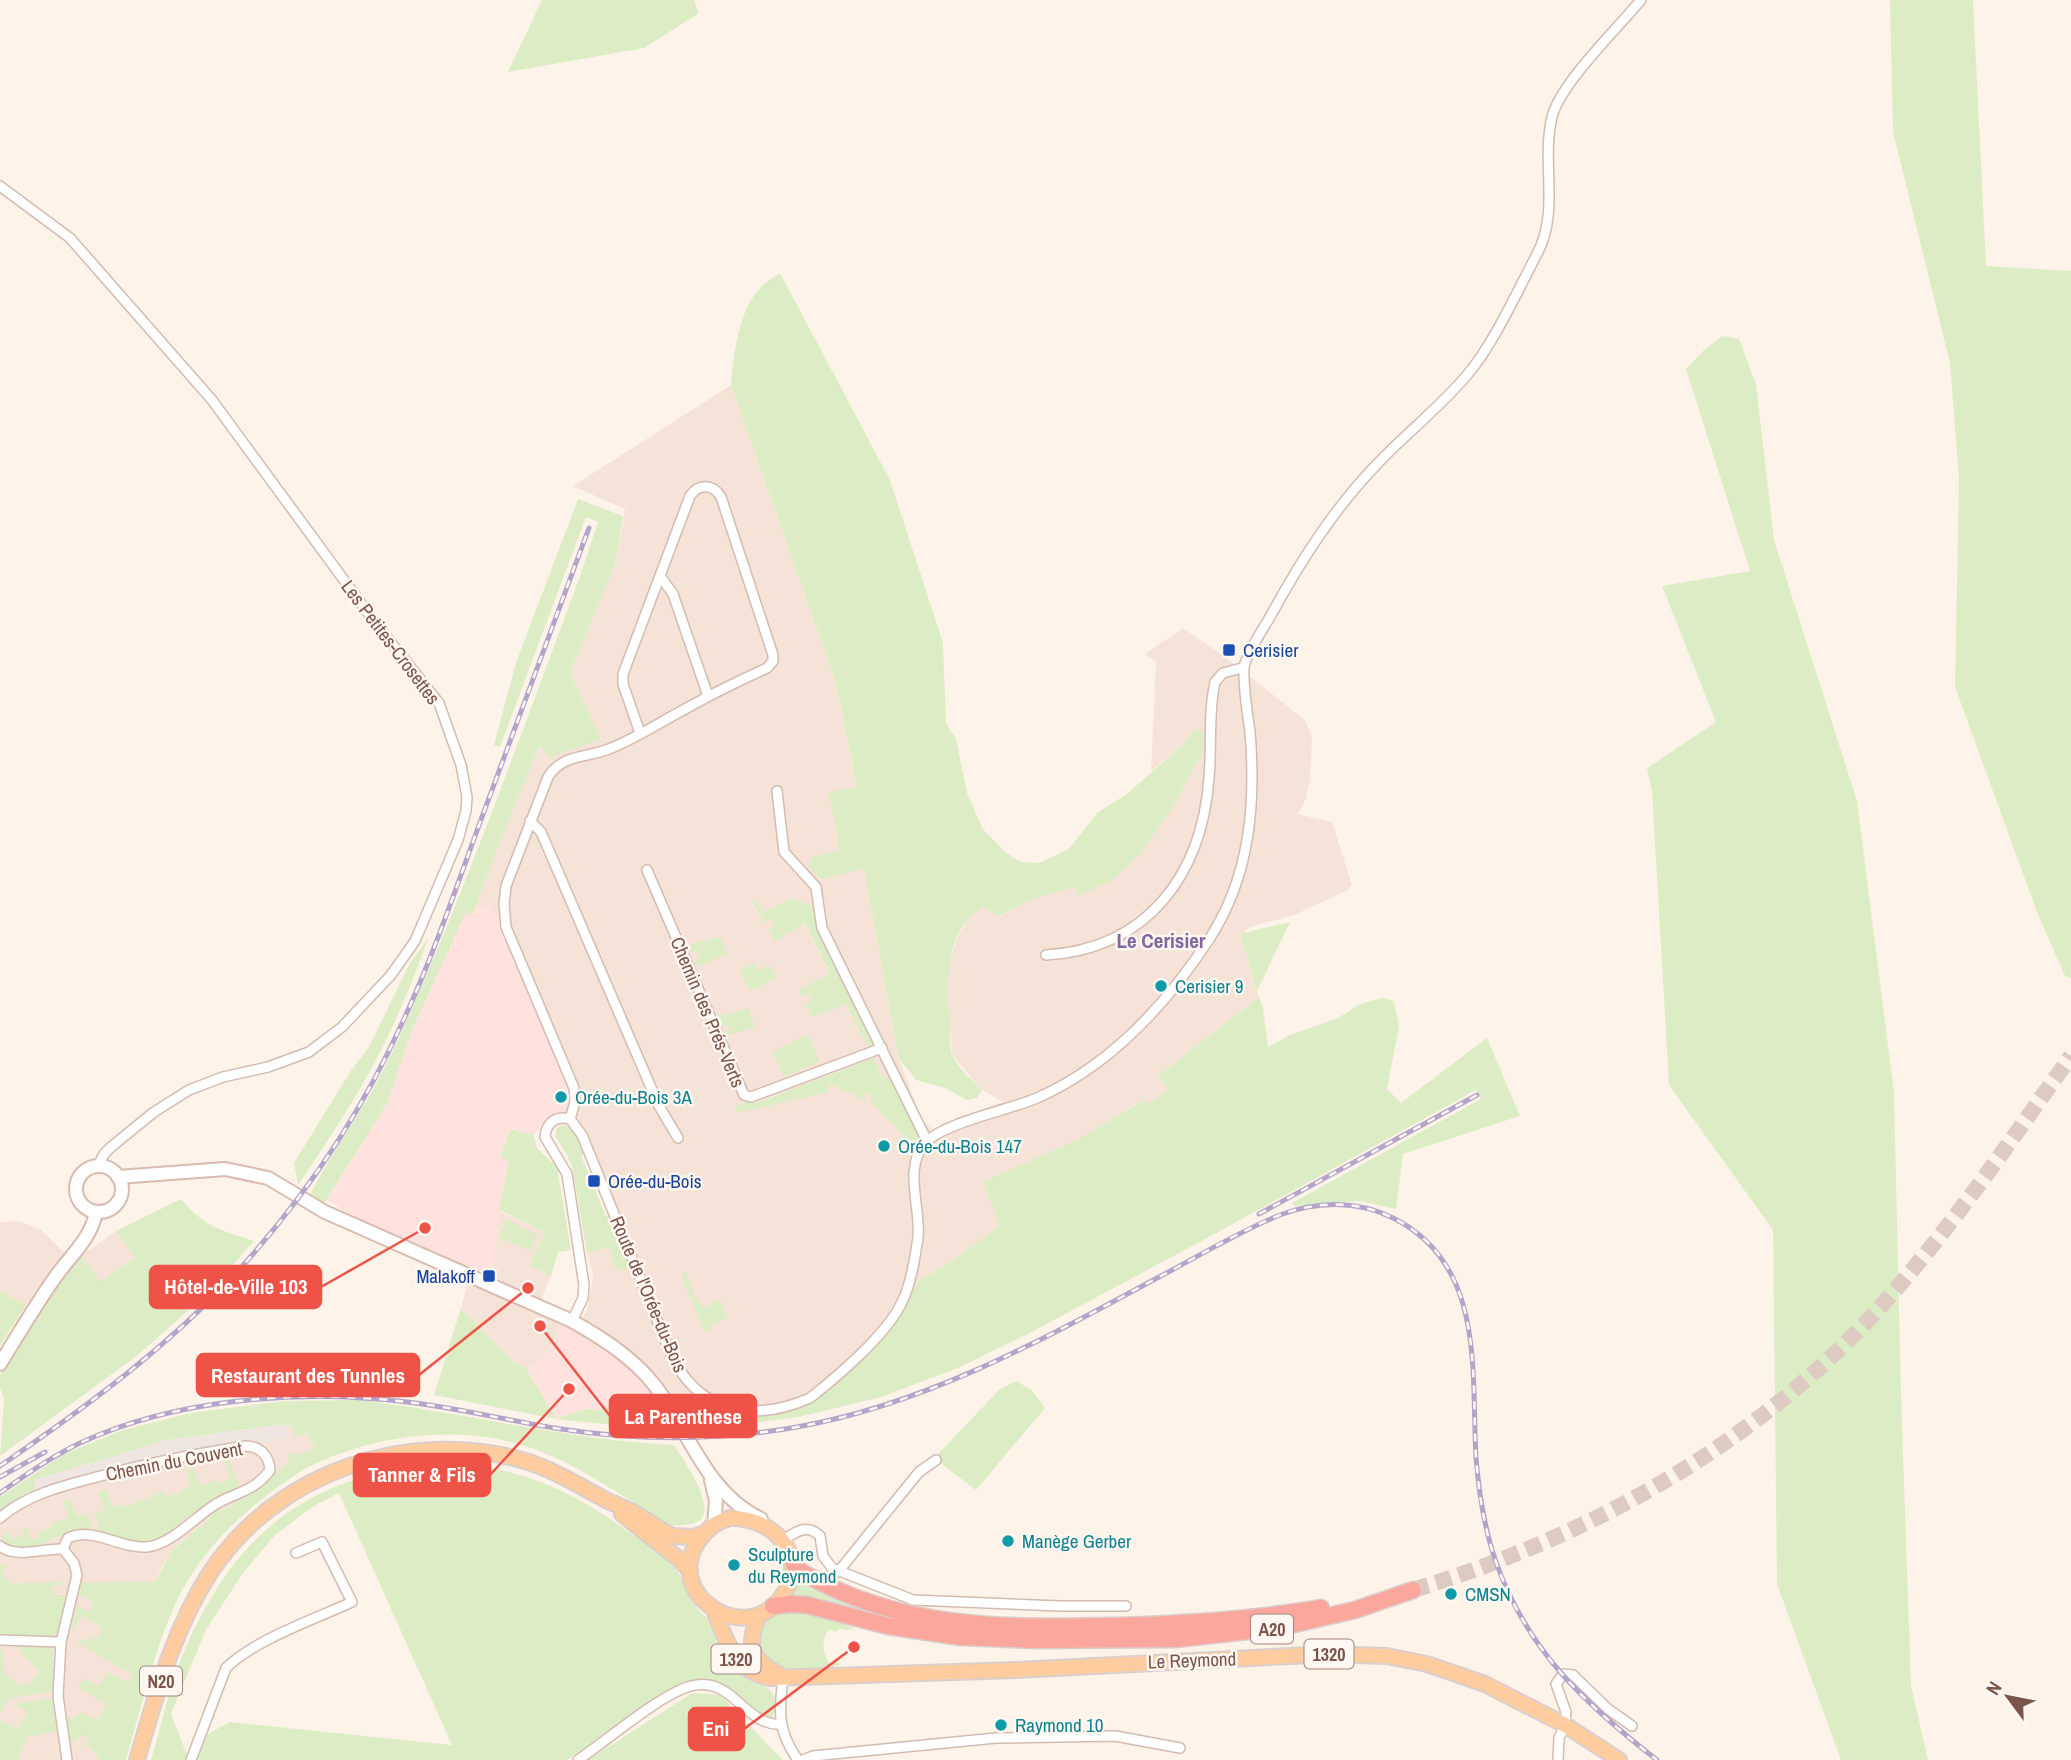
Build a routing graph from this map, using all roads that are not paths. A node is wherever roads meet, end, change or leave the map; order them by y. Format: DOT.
graph roads {
  1 [pos="1641,0"];
  2 [pos="0,186"];
  3 [pos="660,576"];
  4 [pos="1242,667"];
  5 [pos="708,696"];
  6 [pos="640,733"];
  7 [pos="777,791"];
  8 [pos="530,821"];
  9 [pos="647,870"];
  10 [pos="1046,955"];
  11 [pos="882,1048"];
  12 [pos="570,1119"];
  13 [pos="678,1138"];
  14 [pos="927,1141"];
  15 [pos="98,1166"];
  16 [pos="118,1177"];
  17 [pos="96,1212"];
  18 [pos="572,1321"];
  19 [pos="0,1364"];
  20 [pos="936,1460"];
  21 [pos="708,1473"];
  22 [pos="607,1500"];
  23 [pos="0,1518"];
  24 [pos="709,1530"];
  25 [pos="784,1544"];
  26 [pos="0,1546"];
  27 [pos="64,1549"];
  28 [pos="296,1553"];
  29 [pos="690,1571"];
  30 [pos="838,1572"];
  31 [pos="1126,1606"];
  32 [pos="714,1610"];
  33 [pos="766,1611"];
  34 [pos="0,1640"];
  35 [pos="61,1642"];
  36 [pos="783,1677"];
  37 [pos="781,1724"];
  38 [pos="1565,1725"];
  39 [pos="1632,1726"];
  40 [pos="1180,1748"];
  41 [pos="67,1760"];
  42 [pos="137,1760"];
  43 [pos="191,1760"];
  44 [pos="578,1760"];
  45 [pos="801,1760"];
  46 [pos="1558,1760"];
  47 [pos="1619,1760"];
  1 -- 4 [label="street"];
  2 -- 15 [label="street, Les Petites-Crosettes"];
  3 -- 5 [label="street"];
  3 -- 5 [label="street"];
  3 -- 6 [label="street"];
  4 -- 10 [label="street"];
  4 -- 14 [label="street"];
  5 -- 6 [label="street"];
  6 -- 8 [label="street"];
  7 -- 11 [label="street"];
  8 -- 12 [label="street"];
  8 -- 13 [label="street"];
  9 -- 11 [label="street, Chemin des Prés-Verts"];
  11 -- 14 [label="street"];
  12 -- 14 [label="street, Route de l'Orée-du-Bois"];
  12 -- 18 [label="street"];
  15 -- 16 [label="main road"];
  15 -- 17 [label="main road"];
  16 -- 17 [label="main road"];
  16 -- 18 [label="main road"];
  17 -- 19 [label="main road"];
  18 -- 21 [label="main road"];
  20 -- 30 [label="street"];
  21 -- 24 [label="main road"];
  21 -- 25 [label="main road"];
  22 -- 24 [label="main road, N20"];
  22 -- 29 [label="main road, N20"];
  22 -- 42 [label="main road, N20"];
  23 -- 27 [label="street, Chemin du Couvent"];
  24 -- 25 [label="main road, N20"];
  24 -- 29 [label="main road"];
  25 -- 30 [label="street"];
  25 -- 33 [label="main road"];
  25 -- 33 [label="highway, A20"];
  26 -- 27 [label="street, Chemin du Couvent"];
  27 -- 35 [label="street"];
  28 -- 43 [label="street"];
  29 -- 32 [label="main road, N20"];
  30 -- 31 [label="street"];
  32 -- 33 [label="main road"];
  32 -- 36 [label="main road, 1320"];
  33 -- 36 [label="main road, 1320"];
  34 -- 35 [label="street"];
  35 -- 41 [label="street"];
  36 -- 37 [label="street"];
  36 -- 38 [label="main road, Le Reymond / 1320"];
  37 -- 44 [label="street"];
  37 -- 45 [label="street"];
  38 -- 39 [label="street"];
  38 -- 46 [label="street"];
  38 -- 47 [label="main road, Le Reymond / 1320"];
  40 -- 45 [label="street"];
}
